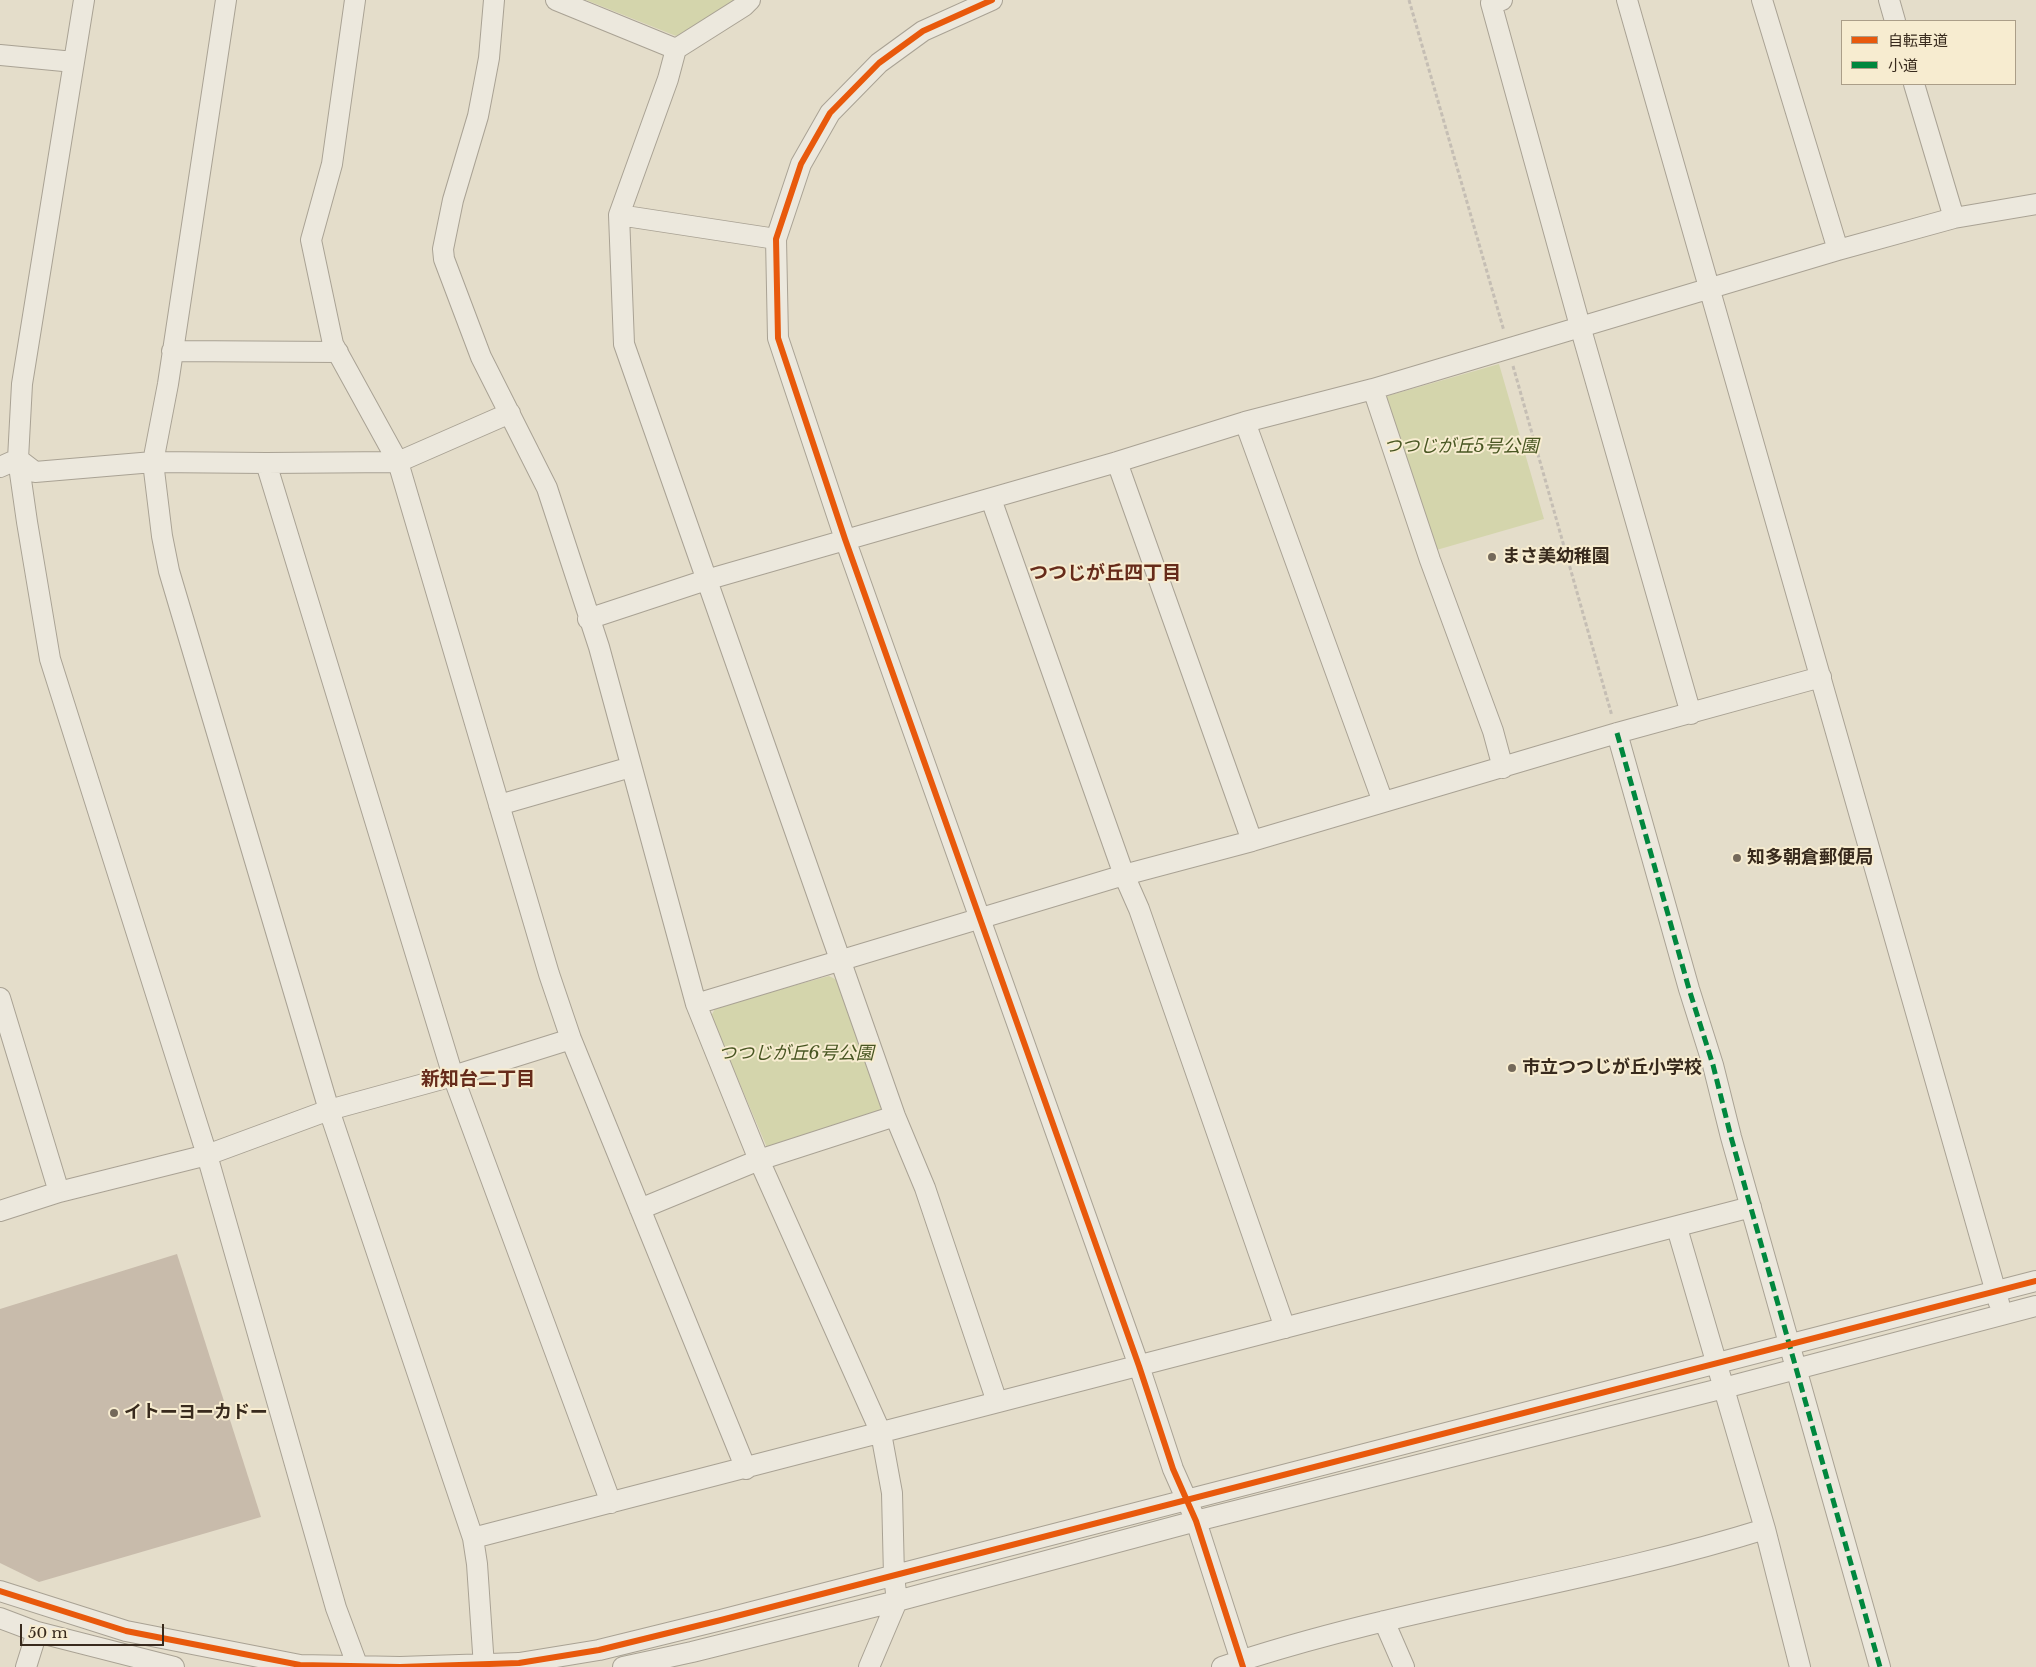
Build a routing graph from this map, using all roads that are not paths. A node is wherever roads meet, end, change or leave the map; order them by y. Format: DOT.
graph roads {
  1 [pos="84,0"];
  2 [pos="226,0"];
  3 [pos="355,0"];
  4 [pos="494,0"];
  5 [pos="556,0"];
  6 [pos="992,0"];
  7 [pos="1502,0"];
  8 [pos="1627,0"];
  9 [pos="1762,0"];
  10 [pos="1889,0"];
  11 [pos="744,2"];
  12 [pos="1895,20"];
  13 [pos="676,49"];
  14 [pos="0,55"];
  15 [pos="74,62"];
  16 [pos="1914,85"];
  17 [pos="2036,204"];
  18 [pos="619,215"];
  19 [pos="1954,218"];
  20 [pos="776,239"];
  21 [pos="1838,250"];
  22 [pos="1709,288"];
  23 [pos="1580,326"];
  24 [pos="172,351"];
  25 [pos="338,352"];
  26 [pos="1373,389"];
  27 [pos="510,413"];
  28 [pos="1245,422"];
  29 [pos="154,462"];
  30 [pos="398,462"];
  31 [pos="1117,462"];
  32 [pos="9,463"];
  33 [pos="266,463"];
  34 [pos="991,499"];
  35 [pos="845,539"];
  36 [pos="706,580"];
  37 [pos="588,619"];
  38 [pos="1821,677"];
  39 [pos="1691,714"];
  40 [pos="1617,733"];
  41 [pos="631,767"];
  42 [pos="1504,768"];
  43 [pos="1383,802"];
  44 [pos="499,805"];
  45 [pos="1252,841"];
  46 [pos="1124,875"];
  47 [pos="981,918"];
  48 [pos="840,961"];
  49 [pos="0,998"];
  50 [pos="696,1004"];
  51 [pos="571,1039"];
  52 [pos="453,1076"];
  53 [pos="329,1110"];
  54 [pos="895,1116"];
  55 [pos="207,1155"];
  56 [pos="759,1160"];
  57 [pos="59,1192"];
  58 [pos="1751,1208"];
  59 [pos="640,1209"];
  60 [pos="0,1211"];
  61 [pos="1677,1228"];
  62 [pos="2036,1281"];
  63 [pos="1995,1292"];
  64 [pos="2036,1306"];
  65 [pos="2002,1314"];
  66 [pos="1284,1328"];
  67 [pos="1790,1345"];
  68 [pos="1716,1364"];
  69 [pos="1139,1366"];
  70 [pos="1796,1368"];
  71 [pos="1724,1388"];
  72 [pos="997,1402"];
  73 [pos="880,1433"];
  74 [pos="746,1469"];
  75 [pos="1187,1500"];
  76 [pos="611,1503"];
  77 [pos="1196,1521"];
  78 [pos="1765,1529"];
  79 [pos="473,1538"];
  80 [pos="894,1576"];
  81 [pos="0,1591"];
  82 [pos="897,1600"];
  83 [pos="0,1618"];
  84 [pos="1384,1620"];
  85 [pos="37,1632"];
  86 [pos="1242,1664"];
  87 [pos="484,1665"];
  88 [pos="26,1667"];
  89 [pos="174,1667"];
  90 [pos="357,1667"];
  91 [pos="623,1667"];
  92 [pos="869,1667"];
  93 [pos="1222,1667"];
  94 [pos="1404,1667"];
  95 [pos="1800,1667"];
  96 [pos="1880,1667"];
  1 -- 15 [label="street"];
  2 -- 24 [label="street"];
  3 -- 25 [label="street"];
  4 -- 27 [label="street"];
  5 -- 13 [label="street"];
  6 -- 20 [label="street"];
  7 -- 23 [label="street"];
  8 -- 22 [label="street"];
  9 -- 21 [label="street"];
  10 -- 12 [label="street"];
  11 -- 13 [label="street"];
  13 -- 18 [label="street"];
  14 -- 15 [label="street"];
  15 -- 32 [label="street"];
  16 -- 19 [label="street"];
  17 -- 19 [label="street"];
  18 -- 20 [label="street"];
  18 -- 36 [label="street"];
  19 -- 21 [label="street"];
  20 -- 35 [label="street"];
  21 -- 22 [label="street"];
  22 -- 23 [label="street"];
  22 -- 38 [label="street"];
  23 -- 26 [label="street"];
  23 -- 39 [label="street"];
  24 -- 25 [label="street"];
  24 -- 29 [label="street"];
  25 -- 30 [label="street"];
  26 -- 28 [label="street"];
  26 -- 42 [label="street"];
  27 -- 30 [label="street"];
  27 -- 37 [label="street"];
  28 -- 31 [label="street"];
  28 -- 43 [label="street"];
  29 -- 32 [label="street"];
  29 -- 33 [label="street"];
  29 -- 53 [label="street"];
  30 -- 33 [label="street"];
  30 -- 44 [label="street"];
  31 -- 34 [label="street"];
  31 -- 45 [label="street"];
  32 -- 55 [label="street"];
  33 -- 52 [label="street"];
  34 -- 35 [label="street"];
  34 -- 46 [label="street"];
  35 -- 36 [label="street"];
  35 -- 47 [label="street"];
  36 -- 37 [label="street"];
  36 -- 48 [label="street"];
  37 -- 41 [label="street"];
  38 -- 39 [label="street"];
  38 -- 63 [label="street"];
  39 -- 40 [label="street"];
  40 -- 42 [label="street"];
  40 -- 58 [label="street"];
  41 -- 44 [label="street"];
  41 -- 50 [label="street"];
  42 -- 43 [label="street"];
  43 -- 45 [label="street"];
  44 -- 51 [label="street"];
  45 -- 46 [label="street"];
  46 -- 47 [label="street"];
  46 -- 66 [label="street"];
  47 -- 48 [label="street"];
  47 -- 69 [label="street"];
  48 -- 50 [label="street"];
  48 -- 54 [label="street"];
  49 -- 57 [label="street"];
  50 -- 56 [label="street"];
  51 -- 52 [label="street"];
  51 -- 59 [label="street"];
  52 -- 53 [label="street"];
  52 -- 76 [label="street"];
  53 -- 55 [label="street"];
  53 -- 79 [label="street"];
  54 -- 56 [label="street"];
  54 -- 72 [label="street"];
  55 -- 57 [label="street"];
  55 -- 90 [label="street"];
  56 -- 59 [label="street"];
  56 -- 73 [label="street"];
  57 -- 60 [label="street"];
  58 -- 61 [label="street"];
  58 -- 67 [label="street"];
  59 -- 74 [label="street"];
  61 -- 66 [label="street"];
  61 -- 68 [label="street"];
  62 -- 63 [label="street"];
  63 -- 65 [label="street"];
  63 -- 67 [label="street"];
  64 -- 65 [label="street"];
  65 -- 70 [label="street"];
  66 -- 69 [label="street"];
  67 -- 68 [label="street"];
  67 -- 70 [label="street"];
  68 -- 71 [label="street"];
  68 -- 75 [label="street"];
  69 -- 72 [label="street"];
  69 -- 75 [label="street"];
  70 -- 71 [label="street"];
  70 -- 96 [label="street"];
  71 -- 77 [label="street"];
  71 -- 78 [label="street"];
  72 -- 73 [label="street"];
  73 -- 74 [label="street"];
  73 -- 80 [label="street"];
  74 -- 76 [label="street"];
  75 -- 77 [label="street"];
  75 -- 80 [label="street"];
  76 -- 79 [label="street"];
  77 -- 82 [label="street"];
  77 -- 86 [label="street"];
  78 -- 84 [label="street"];
  78 -- 95 [label="street"];
  79 -- 87 [label="street"];
  80 -- 82 [label="street"];
  80 -- 87 [label="street"];
  81 -- 90 [label="street"];
  82 -- 91 [label="street"];
  82 -- 92 [label="street"];
  83 -- 85 [label="street"];
  84 -- 86 [label="street"];
  84 -- 94 [label="street"];
  85 -- 88 [label="street"];
  85 -- 89 [label="street"];
  86 -- 93 [label="street"];
  87 -- 90 [label="street"];
}
